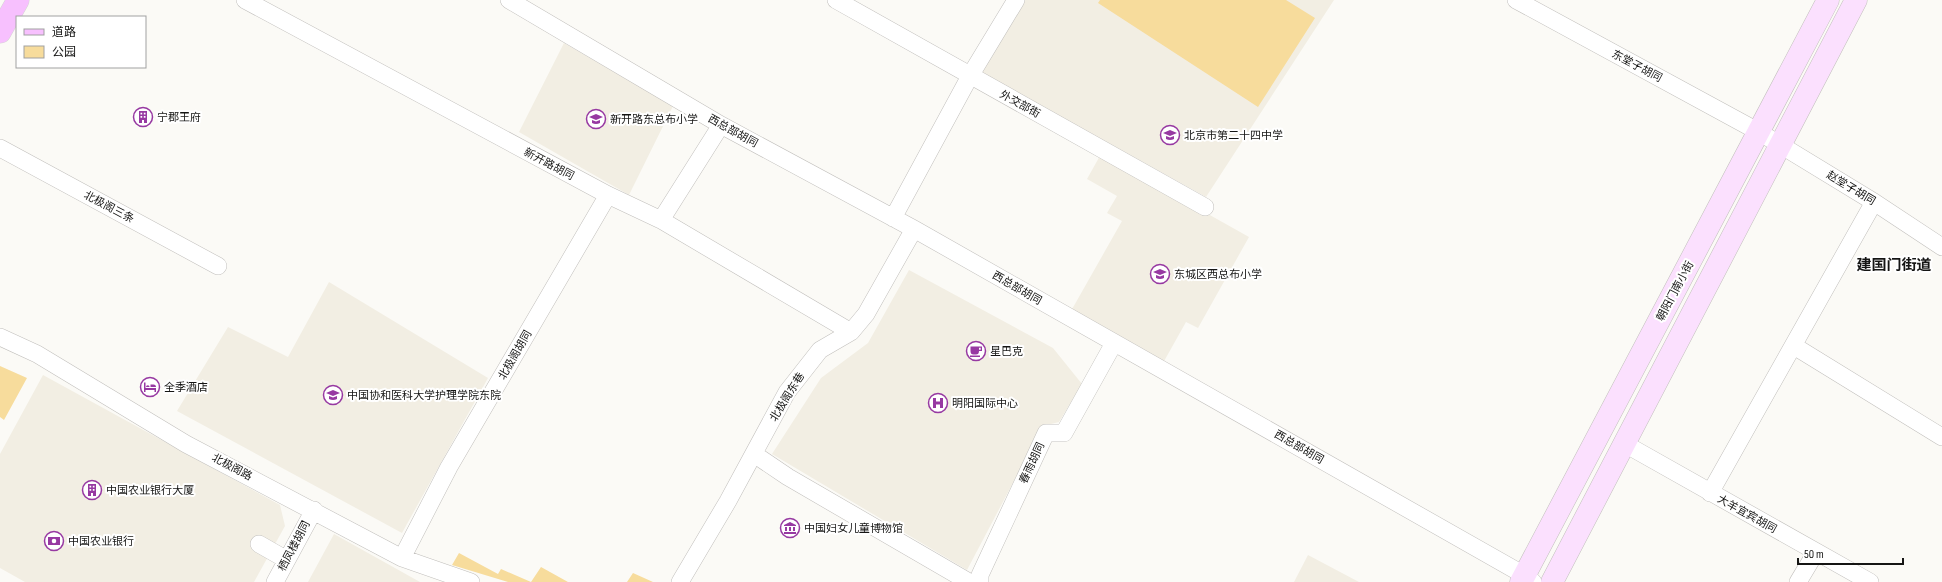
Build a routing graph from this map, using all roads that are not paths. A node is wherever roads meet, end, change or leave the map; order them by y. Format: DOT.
graph roads {
  1 [pos="18,0"];
  2 [pos="245,0"];
  3 [pos="509,0"];
  4 [pos="836,0"];
  5 [pos="1016,0"];
  6 [pos="1516,0"];
  7 [pos="1828,0"];
  8 [pos="1856,0"];
  9 [pos="0,32"];
  10 [pos="970,76"];
  11 [pos="721,125"];
  12 [pos="1759,132"];
  13 [pos="1779,145"];
  14 [pos="0,148"];
  15 [pos="608,195"];
  16 [pos="1874,202"];
  17 [pos="1205,207"];
  18 [pos="893,218"];
  19 [pos="661,220"];
  20 [pos="914,229"];
  21 [pos="1942,247"];
  22 [pos="218,266"];
  23 [pos="851,332"];
  24 [pos="0,337"];
  25 [pos="1114,343"];
  26 [pos="1794,346"];
  27 [pos="1942,437"];
  28 [pos="1625,444"];
  29 [pos="754,454"];
  30 [pos="1710,493"];
  31 [pos="314,510"];
  32 [pos="259,544"];
  33 [pos="1816,552"];
  34 [pos="402,558"];
  35 [pos="287,560"];
  36 [pos="1526,580"];
  37 [pos="275,582"];
  38 [pos="471,582"];
  39 [pos="680,582"];
  40 [pos="969,582"];
  41 [pos="980,582"];
  42 [pos="1552,582"];
  43 [pos="1798,582"];
  44 [pos="1870,582"];
  1 -- 9 [label="main road"];
  2 -- 15 [label="street, 新开路胡同"];
  3 -- 11 [label="street, 西总部胡同"];
  4 -- 10 [label="street, 外交部街"];
  5 -- 10 [label="street"];
  6 -- 12 [label="street, 东堂子胡同"];
  7 -- 12 [label="main road, 朝阳门南小街"];
  8 -- 13 [label="main road"];
  10 -- 17 [label="street, 外交部街"];
  10 -- 18 [label="street"];
  11 -- 18 [label="street, 西总部胡同"];
  11 -- 19 [label="street"];
  12 -- 13 [label="street, 赵堂子胡同"];
  12 -- 36 [label="main road, 朝阳门南小街"];
  13 -- 16 [label="street, 赵堂子胡同"];
  13 -- 28 [label="main road"];
  14 -- 22 [label="street, 北极阁三条"];
  15 -- 19 [label="street, 新开路胡同"];
  15 -- 34 [label="street, 北极阁胡同"];
  16 -- 21 [label="street, 赵堂子胡同"];
  16 -- 26 [label="street"];
  18 -- 20 [label="street, 西总部胡同"];
  19 -- 23 [label="street, 新开路胡同"];
  20 -- 23 [label="street, 北极阁东巷"];
  20 -- 25 [label="street, 西总部胡同"];
  23 -- 29 [label="street, 北极阁东巷"];
  24 -- 31 [label="street, 北极阁路"];
  25 -- 36 [label="street, 西总部胡同"];
  25 -- 41 [label="street, 春雨胡同"];
  26 -- 27 [label="street"];
  26 -- 30 [label="street"];
  28 -- 30 [label="street, 大羊宜宾胡同"];
  28 -- 42 [label="main road"];
  29 -- 39 [label="street, 北极阁东巷"];
  29 -- 40 [label="street"];
  30 -- 33 [label="street, 大羊宜宾胡同"];
  31 -- 34 [label="street, 北极阁路"];
  31 -- 35 [label="street, 栖凤楼胡同"];
  32 -- 35 [label="street"];
  33 -- 43 [label="street"];
  33 -- 44 [label="street, 大羊宜宾胡同"];
  34 -- 38 [label="street, 北极阁路"];
  35 -- 37 [label="street, 栖凤楼胡同"];
}
